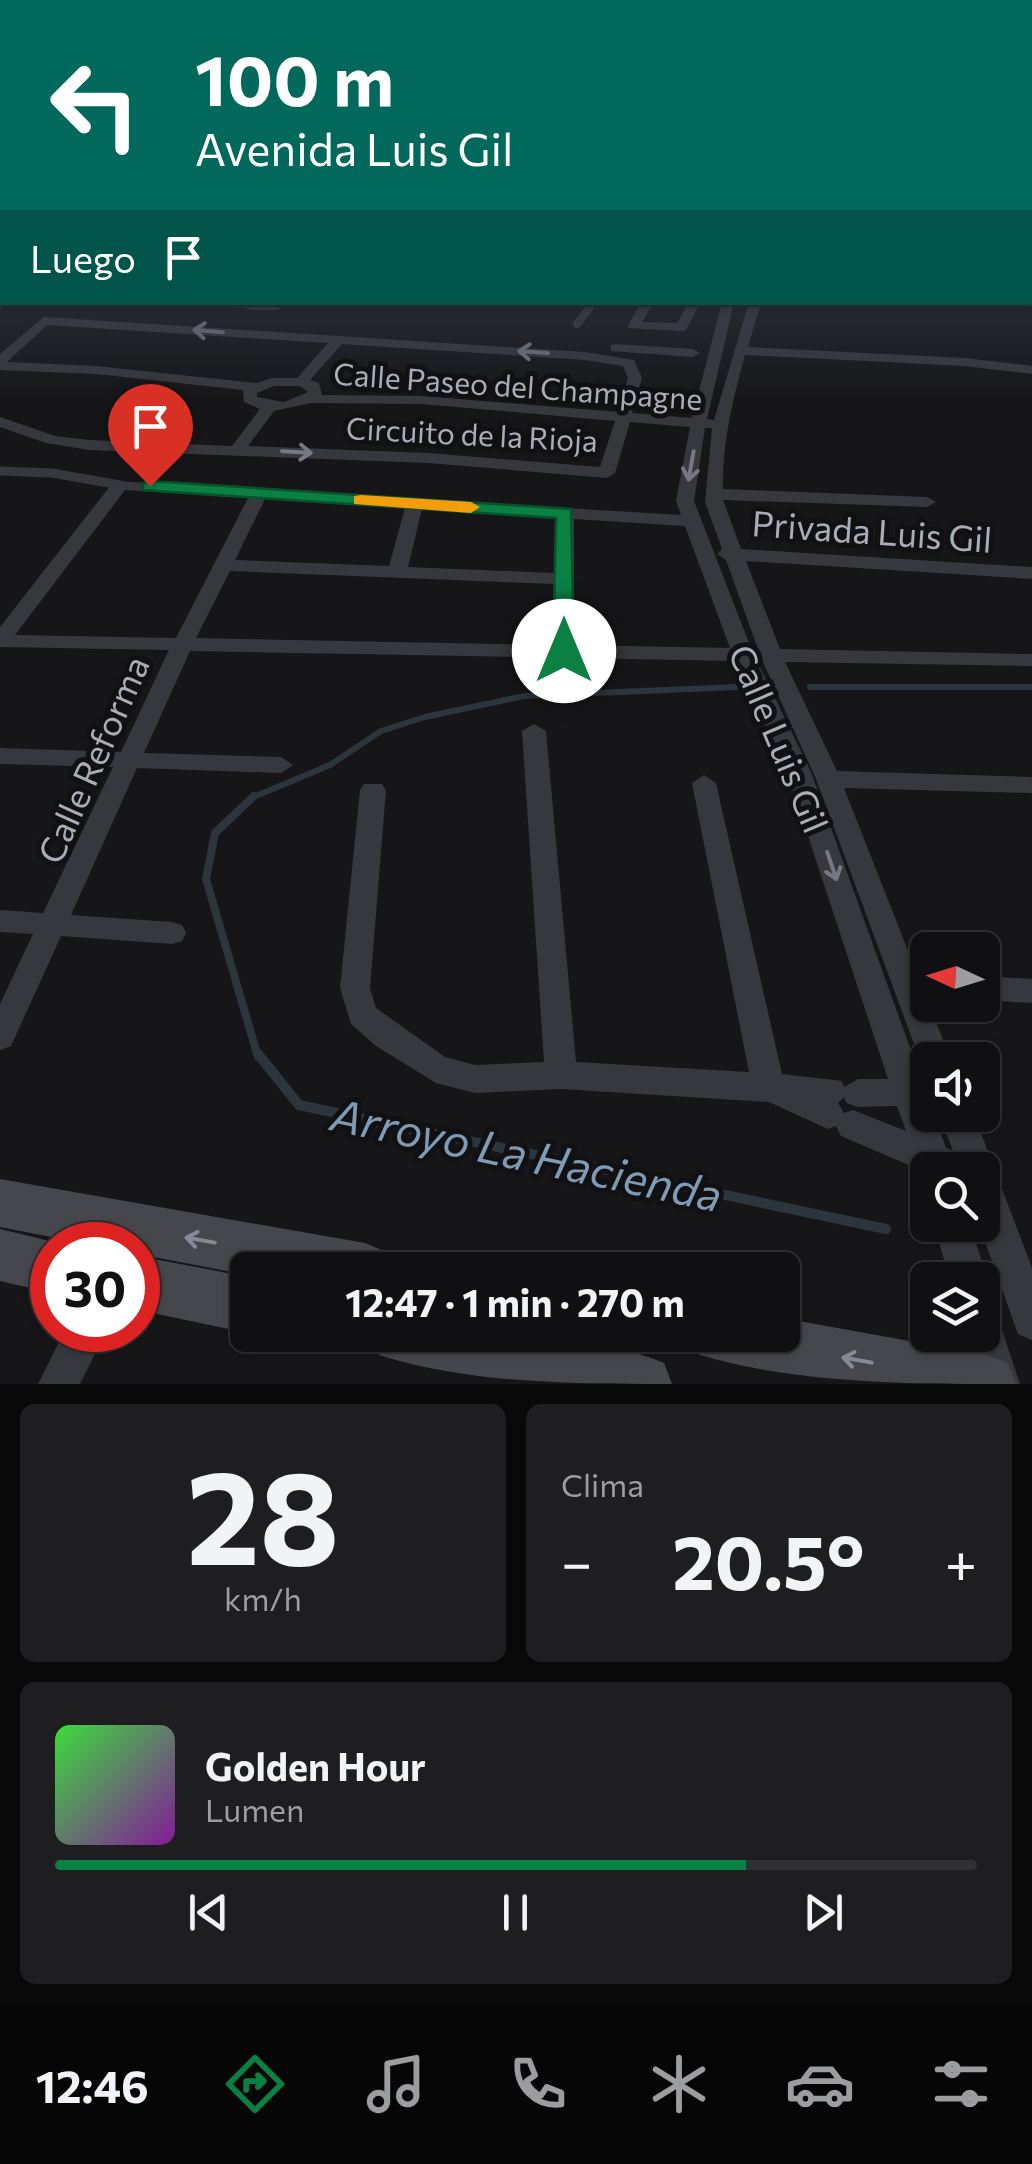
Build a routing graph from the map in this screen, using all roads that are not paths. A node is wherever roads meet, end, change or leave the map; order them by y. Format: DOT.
graph roads {
  1 [pos="238,305"];
  2 [pos="277,305"];
  3 [pos="592,305"];
  4 [pos="728,305"];
  5 [pos="755,305"];
  6 [pos="577,324"];
  7 [pos="337,342"];
  8 [pos="617,348"];
  9 [pos="740,351"];
  10 [pos="693,353"];
  11 [pos="0,363"];
  12 [pos="1032,370"];
  13 [pos="0,374"];
  14 [pos="301,382"];
  15 [pos="252,391"];
  16 [pos="313,395"];
  17 [pos="270,406"];
  18 [pos="626,413"];
  19 [pos="711,420"];
  20 [pos="0,422"];
  21 [pos="238,449"];
  22 [pos="0,471"];
  23 [pos="120,484"];
  24 [pos="259,494"];
  25 [pos="714,494"];
  26 [pos="927,502"];
  27 [pos="416,504"];
  28 [pos="565,513"];
  29 [pos="690,522"];
  30 [pos="707,553"];
  31 [pos="736,554"];
  32 [pos="222,565"];
  33 [pos="397,573"];
  34 [pos="1032,573"];
  35 [pos="564,578"];
  36 [pos="0,641"];
  37 [pos="182,646"];
  38 [pos="564,651"];
  39 [pos="744,657"];
  40 [pos="772,657"];
  41 [pos="1032,660"];
  42 [pos="534,731"];
  43 [pos="0,756"];
  44 [pos="130,761"];
  45 [pos="281,766"];
  46 [pos="828,778"];
  47 [pos="704,783"];
  48 [pos="1032,786"];
  49 [pos="374,790"];
  50 [pos="0,921"];
  51 [pos="55,926"];
  52 [pos="172,933"];
  53 [pos="910,968"];
  54 [pos="1000,989"];
  55 [pos="1032,991"];
  56 [pos="0,1036"];
  57 [pos="910,1060"];
  58 [pos="562,1076"];
  59 [pos="768,1086"];
  60 [pos="910,1087"];
  61 [pos="842,1106"];
  62 [pos="918,1152"];
  63 [pos="0,1203"];
  64 [pos="1000,1232"];
  65 [pos="267,1252"];
  66 [pos="0,1255"];
  67 [pos="30,1261"];
  68 [pos="160,1287"];
  69 [pos="230,1301"];
  70 [pos="1032,1320"];
  71 [pos="800,1350"];
  72 [pos="75,1352"];
  73 [pos="484,1352"];
  74 [pos="990,1352"];
  75 [pos="58,1384"];
  76 [pos="644,1384"];
  77 [pos="987,1384"];
  78 [pos="1000,1384"];
  1 -- 2 [label="lane"];
  3 -- 6 [label="lane"];
  4 -- 19 [label="street, Calle Luis Gil"];
  5 -- 9 [label="street, Calle Luis Gil"];
  8 -- 7 [label="street, one-way"];
  7 -- 11 [label="street, one-way"];
  7 -- 14 [label="street"];
  8 -- 10 [label="street"];
  8 -- 18 [label="street, Circuito de la Rioja"];
  9 -- 12 [label="street"];
  9 -- 19 [label="street, Calle Luis Gil"];
  11 -- 15 [label="street"];
  13 -- 15 [label="street"];
  14 -- 15 [label="street"];
  14 -- 16 [label="street"];
  15 -- 17 [label="street"];
  16 -- 17 [label="street, Calle Paseo del Champagne"];
  16 -- 18 [label="street, Calle Paseo del Champagne"];
  17 -- 21 [label="street"];
  18 -- 19 [label="street, Calle Paseo del Champagne"];
  21 -- 18 [label="street, Circuito de la Rioja, one-way"];
  19 -- 25 [label="street, Calle Luis Gil"];
  19 -- 29 [label="street, Calle Luis Gil, one-way"];
  20 -- 21 [label="street, Circuito de la Rioja"];
  22 -- 23 [label="lane"];
  23 -- 24 [label="street"];
  23 -- 36 [label="street"];
  24 -- 27 [label="street"];
  24 -- 32 [label="street, Calle Reforma"];
  25 -- 26 [label="street"];
  25 -- 31 [label="street, Calle Luis Gil"];
  27 -- 28 [label="street"];
  27 -- 33 [label="street"];
  28 -- 29 [label="street"];
  28 -- 35 [label="street"];
  29 -- 30 [label="street, Calle Luis Gil"];
  30 -- 31 [label="street, Privada Luis Gil"];
  30 -- 39 [label="street, Calle Luis Gil"];
  31 -- 34 [label="street, Privada Luis Gil"];
  31 -- 40 [label="street, Calle Luis Gil"];
  32 -- 33 [label="street"];
  32 -- 37 [label="street, Calle Reforma"];
  33 -- 35 [label="street"];
  35 -- 38 [label="street"];
  36 -- 37 [label="street"];
  37 -- 38 [label="street"];
  37 -- 44 [label="street, Calle Reforma"];
  38 -- 39 [label="street"];
  39 -- 40 [label="street"];
  39 -- 57 [label="street, Calle Luis Gil, one-way"];
  40 -- 41 [label="street"];
  40 -- 46 [label="street, Calle Luis Gil"];
  42 -- 58 [label="street"];
  43 -- 44 [label="street"];
  44 -- 45 [label="street"];
  44 -- 51 [label="street, Calle Reforma"];
  46 -- 48 [label="street"];
  46 -- 53 [label="street, Calle Luis Gil"];
  47 -- 59 [label="street"];
  49 -- 58 [label="street"];
  50 -- 51 [label="street"];
  51 -- 52 [label="street"];
  51 -- 56 [label="street, Calle Reforma"];
  54 -- 55 [label="street"];
  58 -- 59 [label="street"];
  59 -- 61 [label="street"];
  60 -- 61 [label="street"];
  61 -- 62 [label="street"];
  65 -- 63 [label="main road, one-way"];
  64 -- 70 [label="street"];
  66 -- 67 [label="main road"];
  68 -- 69 [label="main road"];
  77 -- 71 [label="main road, one-way"];
  72 -- 75 [label="street"];
  73 -- 76 [label="main road"];
  74 -- 78 [label="street"];
}
